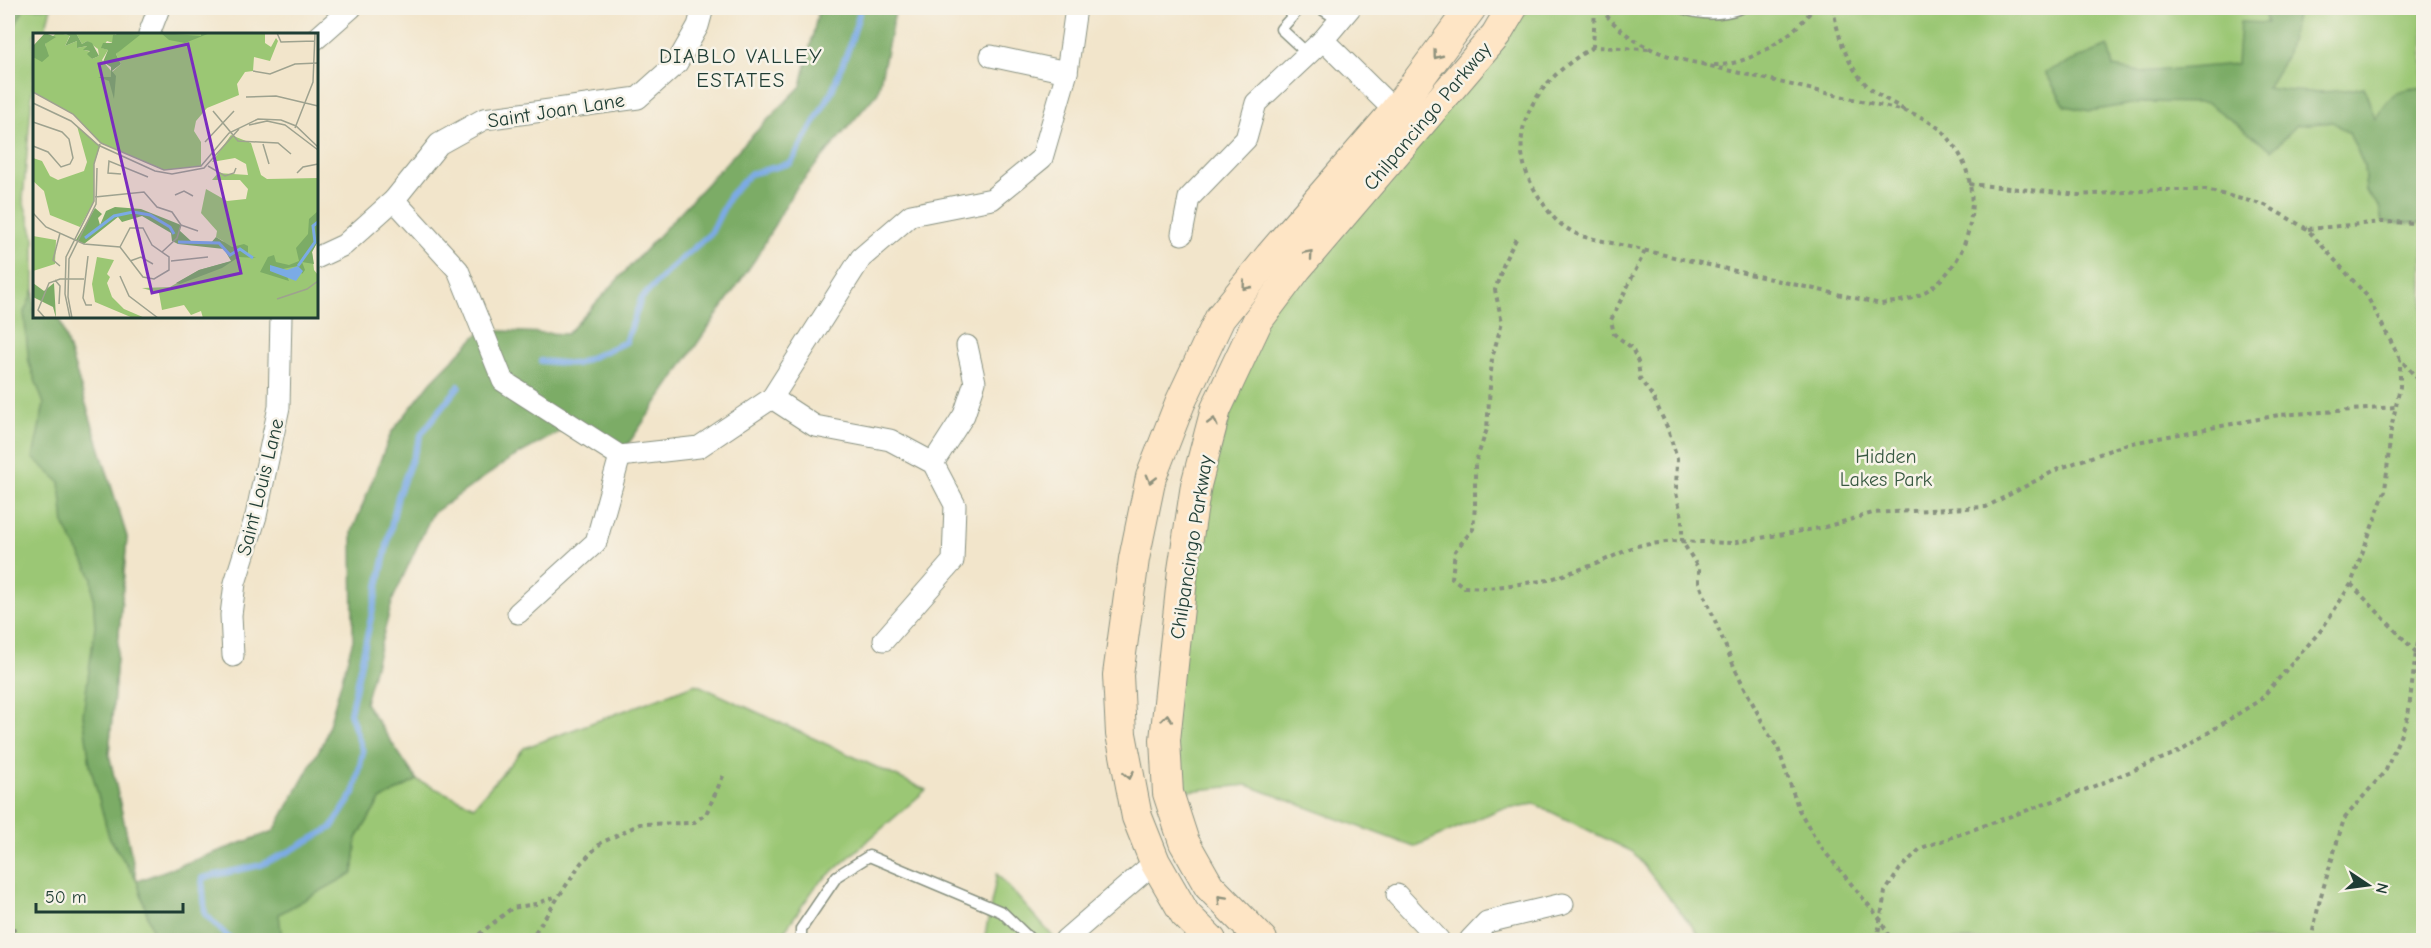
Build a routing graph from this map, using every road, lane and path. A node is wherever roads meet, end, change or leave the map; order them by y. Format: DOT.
graph roads {
  1 [pos="159,8"];
  2 [pos="351,8"];
  3 [pos="703,8"];
  4 [pos="1076,8"];
  5 [pos="1300,8"];
  6 [pos="1320,8"];
  7 [pos="1471,8"];
  8 [pos="1512,8"];
  9 [pos="1595,8"];
  10 [pos="1601,8"];
  11 [pos="1682,8"];
  12 [pos="1741,8"];
  13 [pos="1814,8"];
  14 [pos="1833,8"];
  15 [pos="1344,14"];
  16 [pos="149,33"];
  17 [pos="318,37"];
  18 [pos="1315,46"];
  19 [pos="1593,47"];
  20 [pos="1651,49"];
  21 [pos="991,56"];
  22 [pos="1701,64"];
  23 [pos="1067,72"];
  24 [pos="1908,112"];
  25 [pos="1405,121"];
  26 [pos="1969,184"];
  27 [pos="394,200"];
  28 [pos="2424,223"];
  29 [pos="2307,229"];
  30 [pos="1182,234"];
  31 [pos="1516,238"];
  32 [pos="1645,251"];
  33 [pos="318,257"];
  34 [pos="281,318"];
  35 [pos="967,346"];
  36 [pos="2400,359"];
  37 [pos="2424,386"];
  38 [pos="772,398"];
  39 [pos="2396,408"];
  40 [pos="620,456"];
  41 [pos="933,463"];
  42 [pos="1682,541"];
  43 [pos="2351,584"];
  44 [pos="518,613"];
  45 [pos="2424,616"];
  46 [pos="884,640"];
  47 [pos="2416,652"];
  48 [pos="232,656"];
  49 [pos="724,774"];
  50 [pos="1155,862"];
  51 [pos="1397,895"];
  52 [pos="558,896"];
  53 [pos="1563,904"];
  54 [pos="8,910"];
  55 [pos="1880,919"];
  56 [pos="17,940"];
  57 [pos="472,940"];
  58 [pos="530,940"];
  59 [pos="801,940"];
  60 [pos="1031,940"];
  61 [pos="1065,940"];
  62 [pos="1211,940"];
  63 [pos="1262,940"];
  64 [pos="1438,940"];
  65 [pos="1470,940"];
  66 [pos="1877,940"];
  67 [pos="1891,940"];
  68 [pos="2311,940"];
  1 -- 16 [label="street"];
  2 -- 17 [label="street"];
  3 -- 27 [label="street, Saint Joan Lane"];
  4 -- 23 [label="street"];
  5 -- 18 [label="lane"];
  6 -- 15 [label="lane"];
  7 -- 25 [label="street, Chilpancingo Parkway, one-way"];
  8 -- 25 [label="street, Chilpancingo Parkway"];
  9 -- 19 [label="path"];
  10 -- 20 [label="path"];
  11 -- 12 [label="lane"];
  13 -- 22 [label="path"];
  14 -- 24 [label="path"];
  15 -- 18 [label="street"];
  18 -- 25 [label="street"];
  18 -- 30 [label="street"];
  19 -- 20 [label="path"];
  19 -- 32 [label="path"];
  20 -- 22 [label="path"];
  21 -- 23 [label="street"];
  22 -- 24 [label="path"];
  23 -- 38 [label="street"];
  24 -- 26 [label="path"];
  25 -- 50 [label="street, Chilpancingo Parkway, one-way"];
  63 -- 25 [label="street, Chilpancingo Parkway, one-way"];
  26 -- 29 [label="path"];
  26 -- 32 [label="path"];
  27 -- 33 [label="street, Saint Joan Lane"];
  27 -- 40 [label="street"];
  28 -- 29 [label="path"];
  29 -- 36 [label="path"];
  31 -- 42 [label="path"];
  32 -- 42 [label="path"];
  34 -- 48 [label="street, Saint Louis Lane"];
  35 -- 41 [label="street"];
  36 -- 37 [label="path"];
  36 -- 39 [label="path"];
  38 -- 40 [label="street"];
  38 -- 41 [label="street"];
  39 -- 42 [label="path"];
  39 -- 43 [label="path"];
  40 -- 44 [label="street"];
  41 -- 46 [label="street"];
  42 -- 55 [label="path"];
  43 -- 47 [label="path"];
  43 -- 55 [label="path"];
  45 -- 47 [label="path"];
  47 -- 68 [label="path"];
  49 -- 52 [label="path"];
  50 -- 61 [label="street"];
  50 -- 62 [label="street, Chilpancingo Parkway"];
  51 -- 64 [label="street"];
  52 -- 57 [label="path"];
  52 -- 58 [label="path"];
  53 -- 65 [label="street"];
  54 -- 56 [label="path"];
  55 -- 66 [label="path"];
  55 -- 67 [label="path"];
  59 -- 60 [label="lane"];
}
